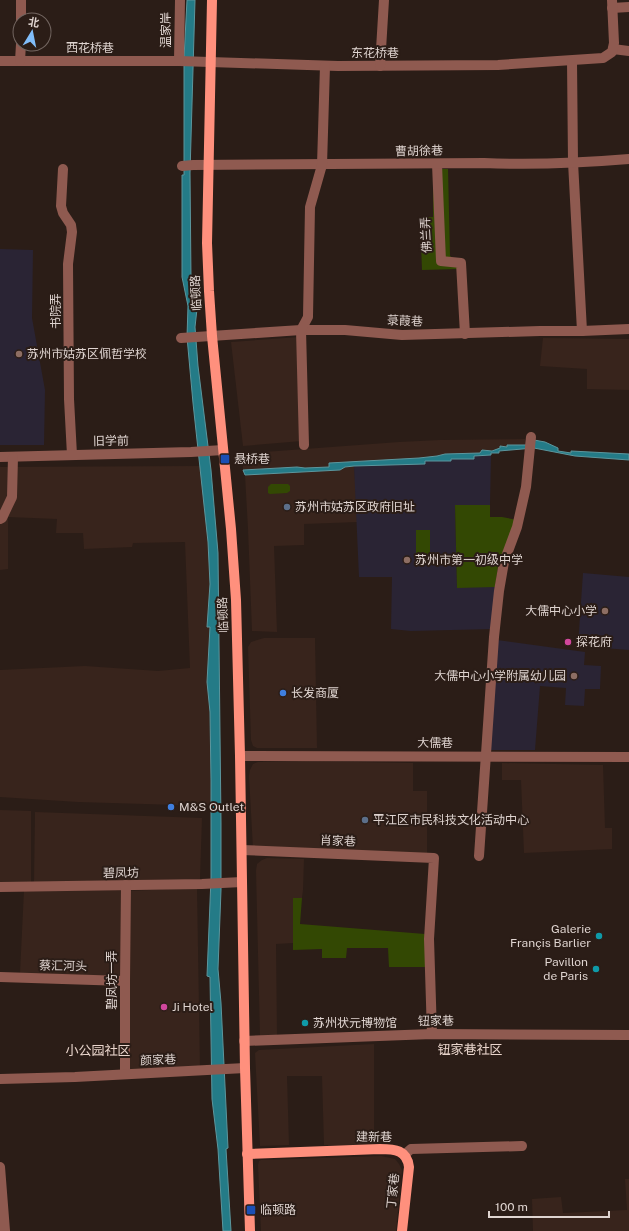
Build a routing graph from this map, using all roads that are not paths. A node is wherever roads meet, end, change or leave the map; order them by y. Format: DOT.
graph roads {
  1 [pos="21,0"];
  2 [pos="180,0"];
  3 [pos="212,0"];
  4 [pos="384,0"];
  5 [pos="612,4"];
  6 [pos="629,7"];
  7 [pos="21,12"];
  8 [pos="613,49"];
  9 [pos="629,51"];
  10 [pos="21,52"];
  11 [pos="181,61"];
  12 [pos="572,61"];
  13 [pos="0,62"];
  14 [pos="20,62"];
  15 [pos="211,62"];
  16 [pos="324,66"];
  17 [pos="380,66"];
  18 [pos="629,159"];
  19 [pos="573,162"];
  20 [pos="437,164"];
  21 [pos="208,165"];
  22 [pos="322,165"];
  23 [pos="182,166"];
  24 [pos="63,169"];
  25 [pos="629,329"];
  26 [pos="301,330"];
  27 [pos="582,331"];
  28 [pos="465,334"];
  29 [pos="212,336"];
  30 [pos="183,338"];
  31 [pos="531,442"];
  32 [pos="304,445"];
  33 [pos="223,450"];
  34 [pos="72,455"];
  35 [pos="0,457"];
  36 [pos="13,457"];
  37 [pos="0,519"];
  38 [pos="240,756"];
  39 [pos="486,756"];
  40 [pos="629,757"];
  41 [pos="242,850"];
  42 [pos="479,856"];
  43 [pos="242,882"];
  44 [pos="126,885"];
  45 [pos="0,887"];
  46 [pos="0,978"];
  47 [pos="125,981"];
  48 [pos="432,1034"];
  49 [pos="629,1035"];
  50 [pos="244,1041"];
  51 [pos="245,1068"];
  52 [pos="126,1074"];
  53 [pos="0,1079"];
  54 [pos="522,1146"];
  55 [pos="247,1154"];
  56 [pos="404,1154"];
  57 [pos="0,1167"];
  58 [pos="1,1195"];
  59 [pos="5,1231"];
  60 [pos="250,1231"];
  61 [pos="402,1231"];
  1 -- 7 [label="street"];
  2 -- 11 [label="street, 温家岸"];
  3 -- 15 [label="main road, 临顿路"];
  4 -- 17 [label="street"];
  5 -- 6 [label="street"];
  5 -- 8 [label="street"];
  8 -- 9 [label="street"];
  8 -- 12 [label="street, 东花桥巷"];
  10 -- 14 [label="street"];
  11 -- 14 [label="street, 西花桥巷"];
  11 -- 15 [label="street, 东花桥巷"];
  12 -- 17 [label="street, 东花桥巷"];
  12 -- 19 [label="street"];
  13 -- 14 [label="street, 西花桥巷"];
  15 -- 16 [label="street, 东花桥巷"];
  15 -- 21 [label="main road, 临顿路"];
  16 -- 17 [label="street, 东花桥巷"];
  16 -- 22 [label="street"];
  18 -- 19 [label="street, 曹胡徐巷"];
  19 -- 20 [label="street, 曹胡徐巷"];
  19 -- 27 [label="street"];
  20 -- 22 [label="street, 曹胡徐巷"];
  20 -- 28 [label="street, 佛兰弄"];
  21 -- 22 [label="street, 曹胡徐巷"];
  21 -- 23 [label="street, 曹胡徐巷"];
  21 -- 29 [label="main road, 临顿路"];
  22 -- 26 [label="street"];
  24 -- 34 [label="street, 书院弄"];
  25 -- 27 [label="street, 菉葭巷"];
  26 -- 28 [label="street, 菉葭巷"];
  26 -- 29 [label="street, 菉葭巷"];
  26 -- 32 [label="street"];
  27 -- 28 [label="street, 菉葭巷"];
  29 -- 30 [label="street, 菉葭巷"];
  29 -- 33 [label="main road, 临顿路"];
  31 -- 39 [label="street"];
  33 -- 34 [label="street, 旧学前"];
  33 -- 38 [label="main road, 临顿路"];
  34 -- 36 [label="street, 旧学前"];
  35 -- 36 [label="street, 旧学前"];
  36 -- 37 [label="street"];
  38 -- 39 [label="street, 大儒巷"];
  38 -- 41 [label="main road, 临顿路"];
  39 -- 40 [label="street, 大儒巷"];
  39 -- 42 [label="street"];
  41 -- 43 [label="main road, 临顿路"];
  41 -- 48 [label="street, 肖家巷"];
  43 -- 44 [label="street, 碧凤坊"];
  43 -- 50 [label="main road, 临顿路"];
  44 -- 45 [label="street, 碧凤坊"];
  44 -- 47 [label="street, 碧凤坊一弄"];
  46 -- 47 [label="street, 蔡汇河头"];
  47 -- 52 [label="street, 碧凤坊一弄"];
  48 -- 49 [label="street, 钮家巷"];
  48 -- 50 [label="street, 钮家巷"];
  50 -- 51 [label="main road, 临顿路"];
  51 -- 52 [label="street, 颜家巷"];
  51 -- 55 [label="main road, 临顿路"];
  52 -- 53 [label="street, 颜家巷"];
  54 -- 56 [label="street, 建新巷"];
  55 -- 56 [label="main road, 建新巷"];
  55 -- 60 [label="main road, 临顿路"];
  56 -- 61 [label="main road, 丁家巷"];
  57 -- 58 [label="street"];
  58 -- 59 [label="street"];
}
